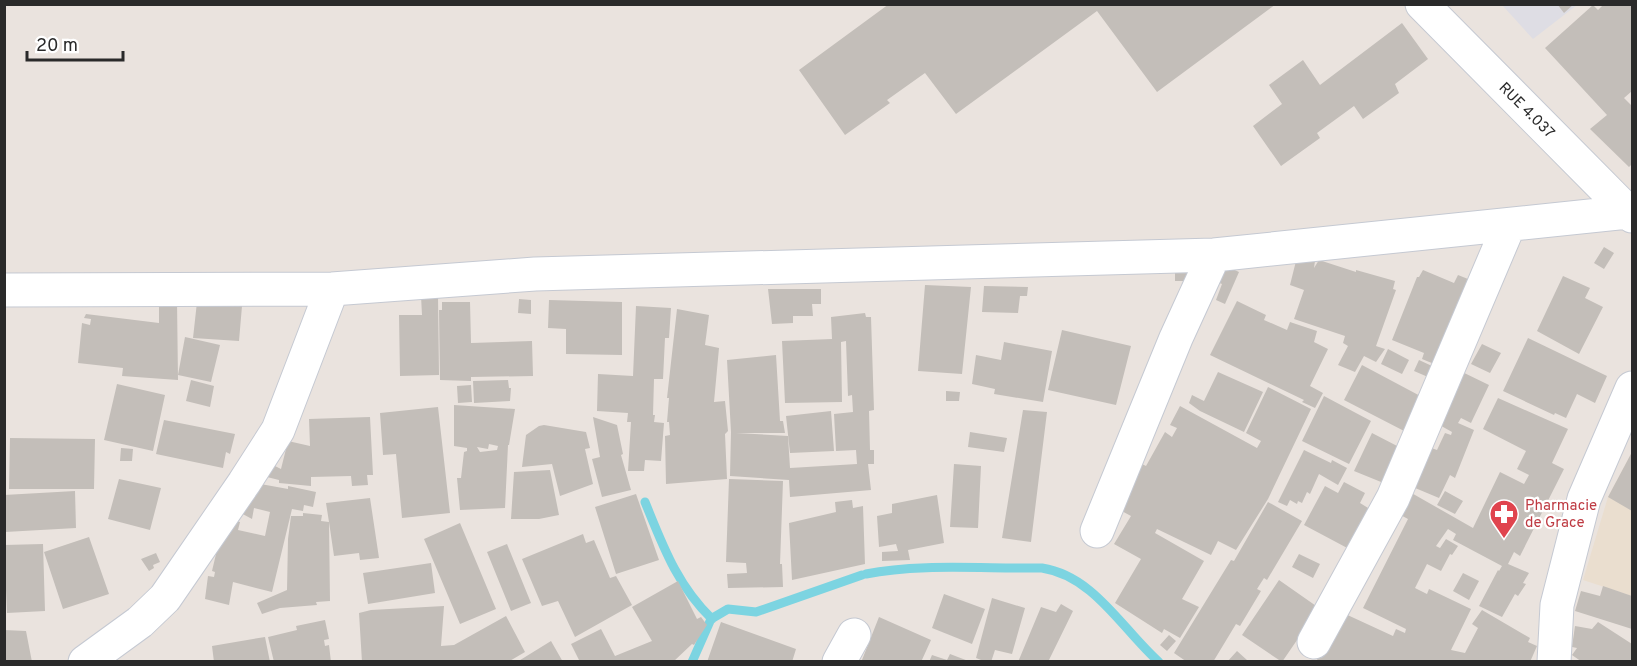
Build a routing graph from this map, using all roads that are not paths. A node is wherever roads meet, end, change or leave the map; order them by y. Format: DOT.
graph roads {
  1 [pos="1422,4"];
  2 [pos="1630,214"];
  3 [pos="1509,225"];
  4 [pos="1214,255"];
  5 [pos="332,289"];
  6 [pos="4,290"];
  7 [pos="1632,388"];
  8 [pos="1097,531"];
  9 [pos="1314,642"];
  10 [pos="85,662"];
  11 [pos="1554,662"];
  1 -- 2 [label="street, RUE 4.037"];
  2 -- 3 [label="street"];
  3 -- 4 [label="street"];
  3 -- 9 [label="street"];
  4 -- 5 [label="street"];
  4 -- 8 [label="street"];
  5 -- 6 [label="street"];
  5 -- 10 [label="street"];
  7 -- 11 [label="street"];
}
